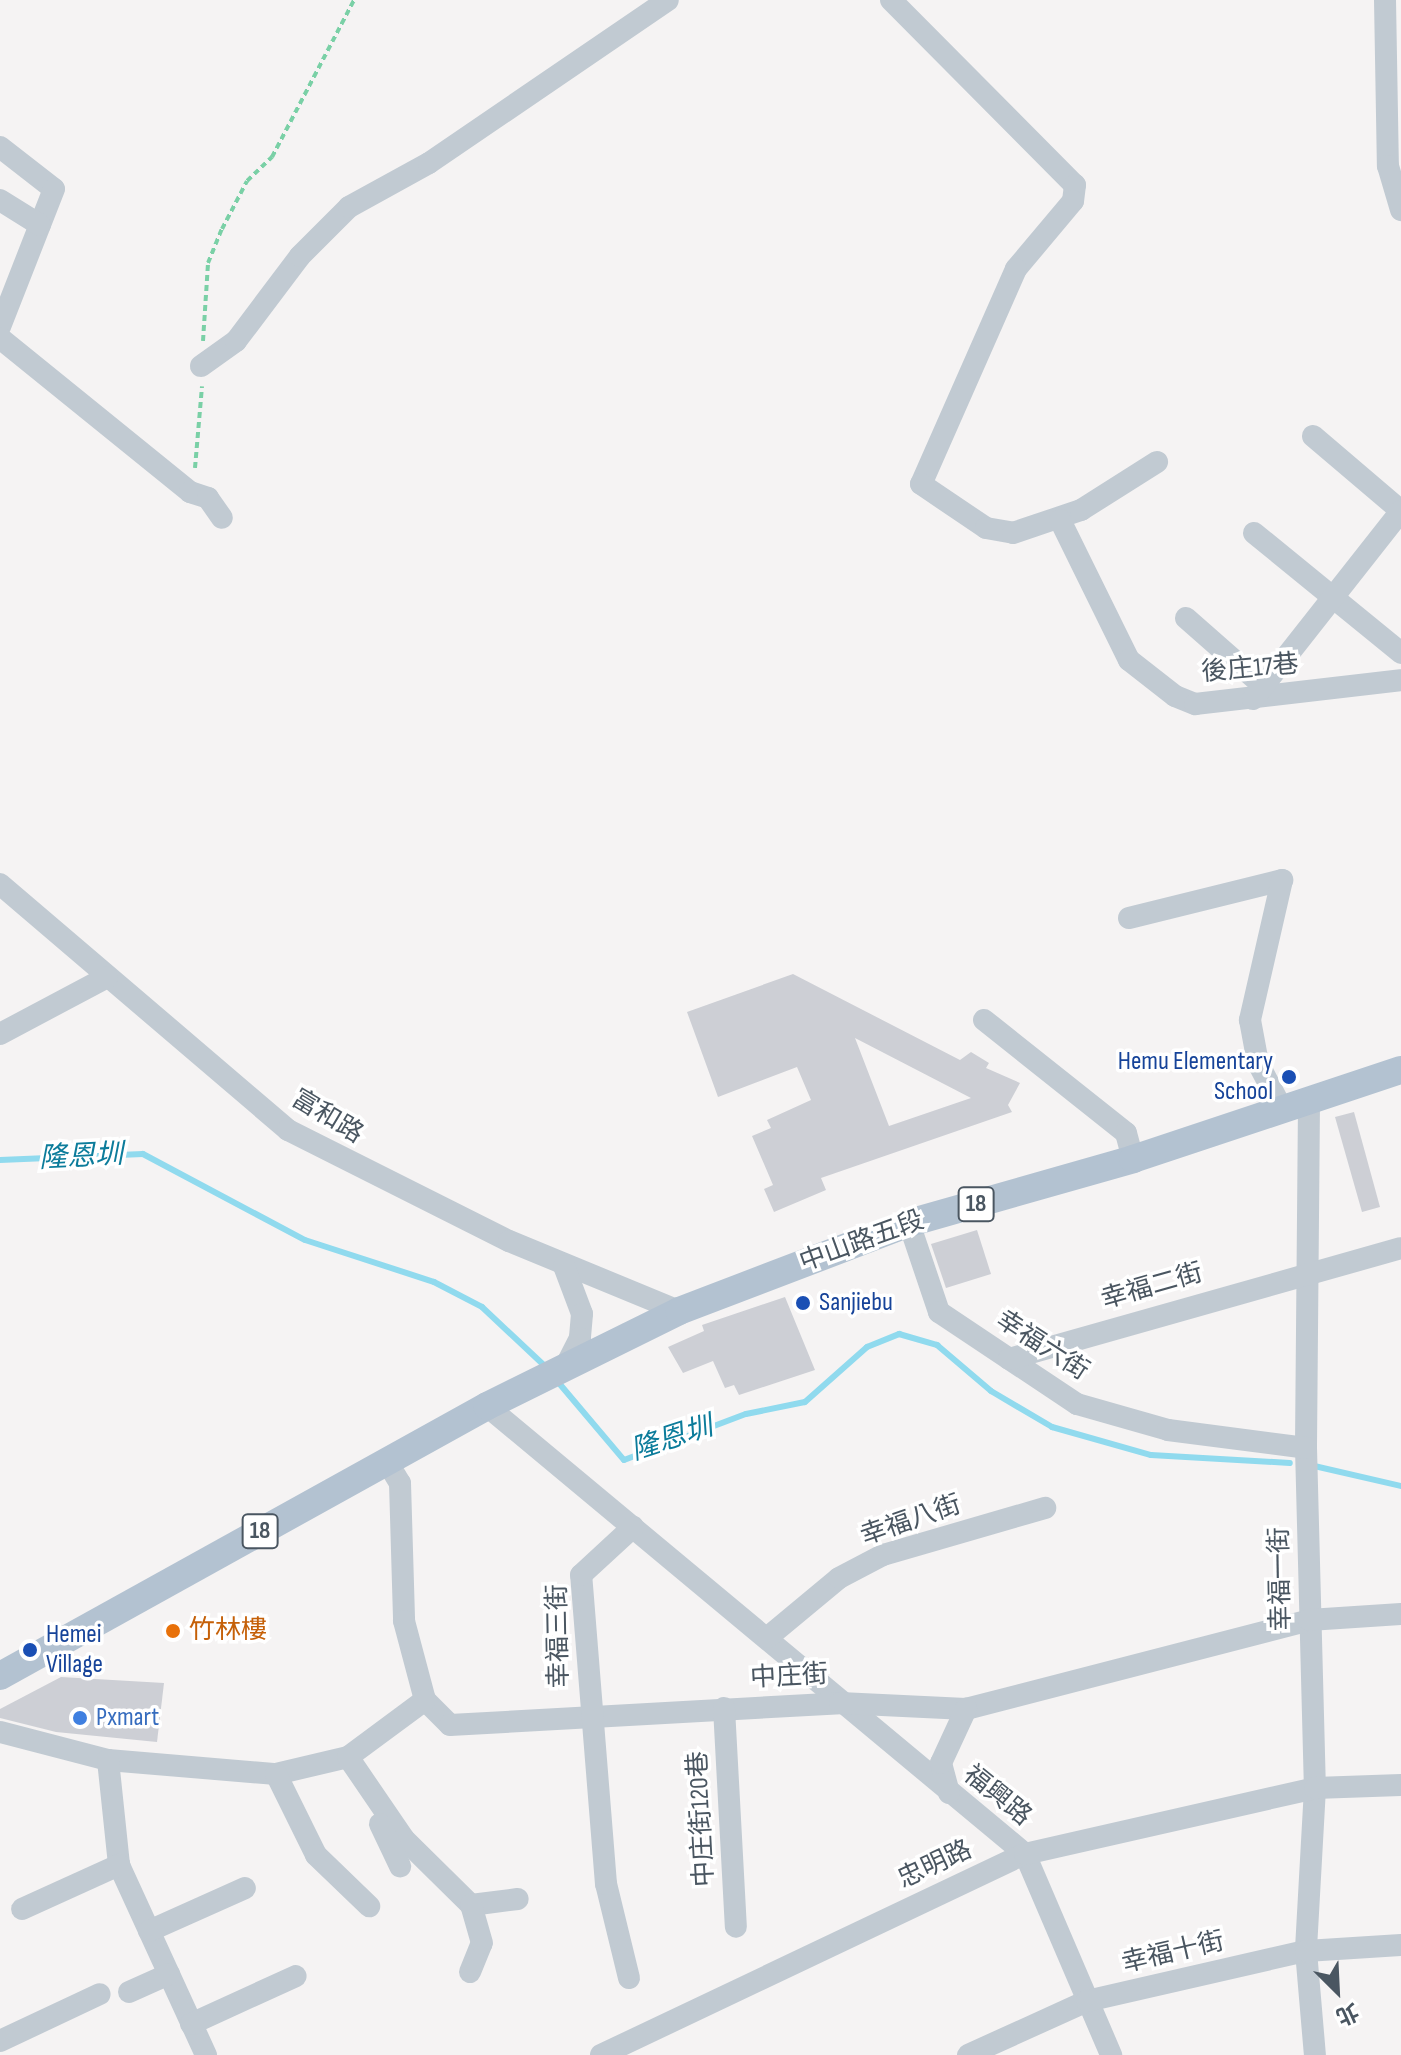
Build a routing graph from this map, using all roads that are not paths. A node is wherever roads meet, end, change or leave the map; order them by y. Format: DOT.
graph roads {
  1 [pos="668,0"];
  2 [pos="891,0"];
  3 [pos="1385,0"];
  4 [pos="0,147"];
  5 [pos="0,200"];
  6 [pos="1401,210"];
  7 [pos="40,225"];
  8 [pos="0,327"];
  9 [pos="0,338"];
  10 [pos="201,366"];
  11 [pos="1313,436"];
  12 [pos="1157,462"];
  13 [pos="1401,511"];
  14 [pos="222,518"];
  15 [pos="1060,520"];
  16 [pos="1254,533"];
  17 [pos="1330,597"];
  18 [pos="1186,618"];
  19 [pos="1401,653"];
  20 [pos="1401,680"];
  21 [pos="1257,691"];
  22 [pos="0,884"];
  23 [pos="1129,918"];
  24 [pos="107,977"];
  25 [pos="984,1020"];
  26 [pos="0,1034"];
  27 [pos="1401,1070"];
  28 [pos="1295,1105"];
  29 [pos="1133,1159"];
  30 [pos="909,1223"];
  31 [pos="1401,1248"];
  32 [pos="564,1266"];
  33 [pos="1311,1270"];
  34 [pos="679,1311"];
  35 [pos="1009,1359"];
  36 [pos="564,1366"];
  37 [pos="487,1406"];
  38 [pos="1306,1448"];
  39 [pos="386,1460"];
  40 [pos="1045,1508"];
  41 [pos="633,1527"];
  42 [pos="1401,1614"];
  43 [pos="1309,1620"];
  44 [pos="768,1637"];
  45 [pos="0,1676"];
  46 [pos="425,1700"];
  47 [pos="840,1703"];
  48 [pos="724,1708"];
  49 [pos="966,1709"];
  50 [pos="590,1716"];
  51 [pos="0,1732"];
  52 [pos="348,1757"];
  53 [pos="108,1760"];
  54 [pos="276,1774"];
  55 [pos="1401,1785"];
  56 [pos="1315,1788"];
  57 [pos="949,1793"];
  58 [pos="1025,1854"];
  59 [pos="119,1865"];
  60 [pos="400,1866"];
  61 [pos="245,1888"];
  62 [pos="518,1899"];
  63 [pos="471,1905"];
  64 [pos="369,1906"];
  65 [pos="22,1909"];
  66 [pos="736,1927"];
  67 [pos="149,1931"];
  68 [pos="1401,1945"];
  69 [pos="1306,1951"];
  70 [pos="470,1972"];
  71 [pos="169,1974"];
  72 [pos="296,1976"];
  73 [pos="629,1978"];
  74 [pos="129,1992"];
  75 [pos="100,1994"];
  76 [pos="1087,2001"];
  77 [pos="191,2024"];
  78 [pos="0,2041"];
  79 [pos="641,2046"];
  80 [pos="206,2055"];
  81 [pos="601,2055"];
  82 [pos="968,2055"];
  83 [pos="1111,2055"];
  84 [pos="1315,2055"];
  1 -- 10 [label="street"];
  2 -- 15 [label="street"];
  3 -- 6 [label="street"];
  4 -- 7 [label="street"];
  5 -- 7 [label="street"];
  7 -- 8 [label="street"];
  9 -- 14 [label="street"];
  11 -- 13 [label="street"];
  12 -- 15 [label="street"];
  13 -- 17 [label="street"];
  15 -- 21 [label="street, 後庄17巷"];
  16 -- 17 [label="street"];
  17 -- 19 [label="street"];
  17 -- 21 [label="street"];
  18 -- 21 [label="street"];
  20 -- 21 [label="street, 後庄17巷"];
  22 -- 24 [label="street, 富和路"];
  23 -- 28 [label="street"];
  24 -- 26 [label="street"];
  24 -- 32 [label="street, 富和路"];
  25 -- 29 [label="street"];
  27 -- 28 [label="main road, 中山路五段 / 18"];
  28 -- 29 [label="main road, 中山路五段 / 18"];
  28 -- 33 [label="street, 幸福一街"];
  29 -- 30 [label="main road, 中山路五段 / 18"];
  30 -- 34 [label="main road, 中山路五段 / 18"];
  30 -- 35 [label="street, 幸福六街"];
  31 -- 33 [label="street, 幸福二街"];
  32 -- 34 [label="street, 富和路"];
  32 -- 36 [label="street"];
  33 -- 35 [label="street, 幸福二街"];
  33 -- 38 [label="street, 幸福一街"];
  34 -- 36 [label="main road, 中山路五段 / 18"];
  35 -- 38 [label="street, 幸福六街"];
  36 -- 37 [label="main road, 18"];
  37 -- 39 [label="main road, 18"];
  37 -- 41 [label="street, 福興路"];
  38 -- 43 [label="street, 幸福一街"];
  39 -- 45 [label="main road, 18"];
  39 -- 46 [label="street"];
  40 -- 44 [label="street, 幸福八街"];
  41 -- 44 [label="street, 福興路"];
  41 -- 50 [label="street, 幸福三街"];
  42 -- 43 [label="street, 中庄街"];
  43 -- 49 [label="street, 中庄街"];
  43 -- 56 [label="street, 幸福一街"];
  44 -- 47 [label="street, 福興路"];
  46 -- 50 [label="street, 中庄街"];
  46 -- 52 [label="street"];
  47 -- 48 [label="street, 中庄街"];
  47 -- 49 [label="street, 中庄街"];
  47 -- 57 [label="street, 福興路"];
  48 -- 50 [label="street, 中庄街"];
  48 -- 66 [label="street, 中庄街120巷"];
  49 -- 57 [label="street"];
  50 -- 73 [label="street"];
  51 -- 53 [label="street"];
  52 -- 54 [label="street"];
  52 -- 60 [label="street"];
  52 -- 63 [label="street"];
  53 -- 54 [label="street"];
  53 -- 59 [label="street"];
  54 -- 64 [label="street"];
  55 -- 56 [label="street, 忠明路"];
  56 -- 58 [label="street, 忠明路"];
  56 -- 69 [label="street, 幸福一街"];
  57 -- 58 [label="street, 福興路"];
  58 -- 76 [label="street, 福興路"];
  58 -- 79 [label="street, 忠明路"];
  59 -- 65 [label="street"];
  59 -- 67 [label="street"];
  61 -- 67 [label="street"];
  62 -- 63 [label="street"];
  63 -- 70 [label="street"];
  67 -- 71 [label="street"];
  68 -- 69 [label="street, 幸福十街"];
  69 -- 76 [label="street, 幸福十街"];
  69 -- 84 [label="street, 幸福一街"];
  71 -- 74 [label="street"];
  71 -- 77 [label="street"];
  72 -- 77 [label="street"];
  75 -- 78 [label="street"];
  76 -- 82 [label="street, 幸福十街"];
  76 -- 83 [label="street, 福興路"];
  77 -- 80 [label="street"];
  79 -- 81 [label="street, 忠明路"];
}
